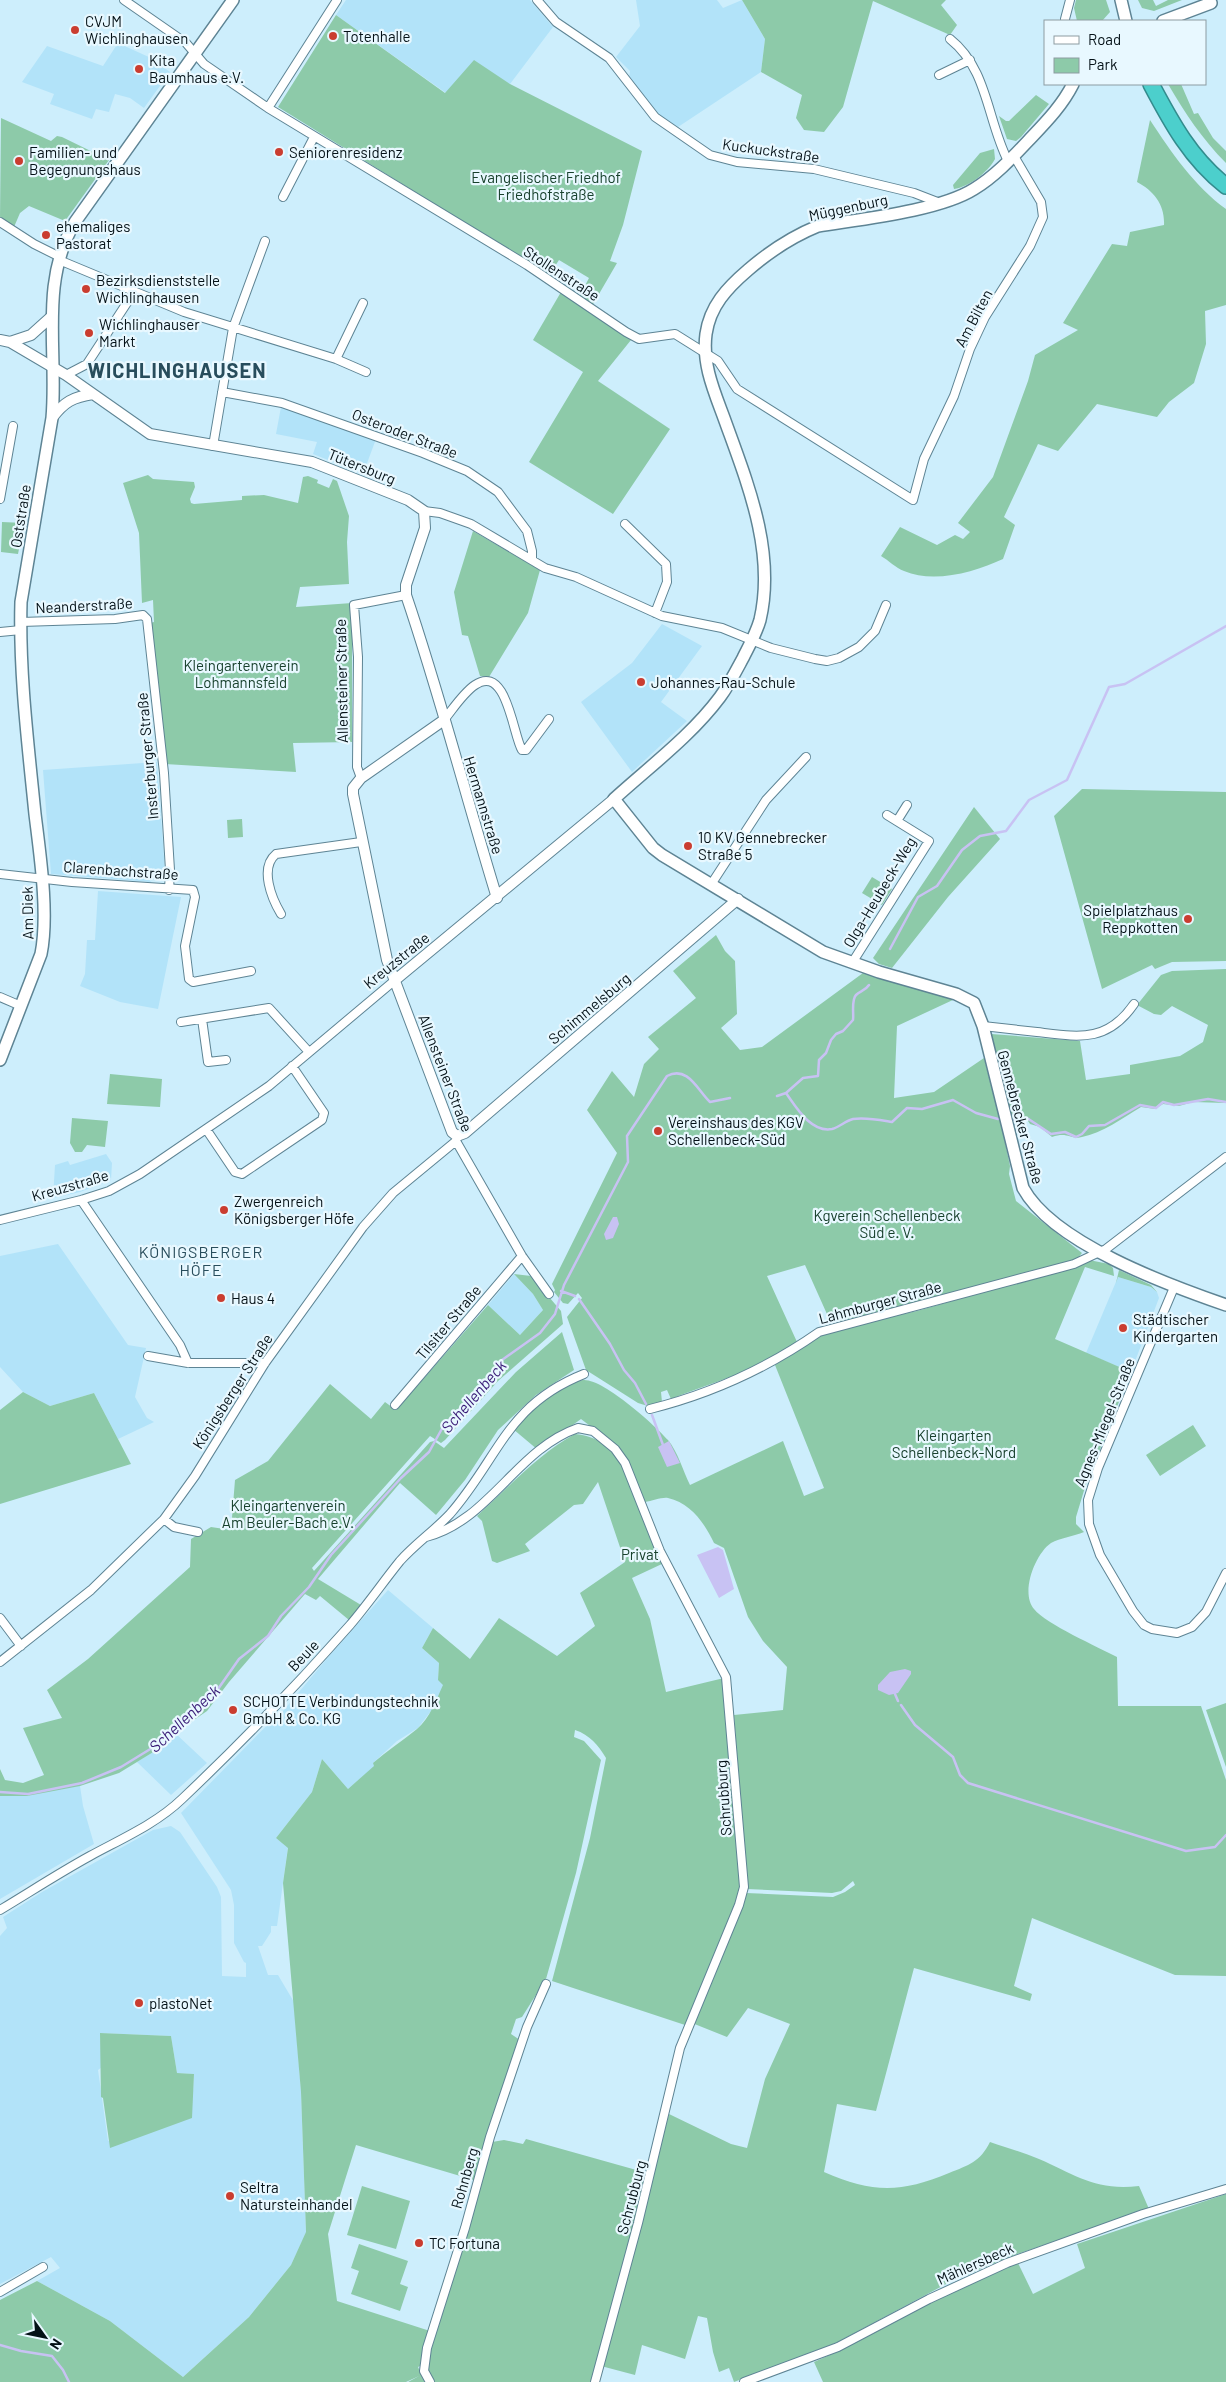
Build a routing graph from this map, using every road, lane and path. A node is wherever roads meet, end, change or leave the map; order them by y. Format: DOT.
graph roads {
  1 [pos="124,0"];
  2 [pos="233,0"];
  3 [pos="337,0"];
  4 [pos="537,0"];
  5 [pos="1070,0"];
  6 [pos="1117,0"];
  7 [pos="1121,0"];
  8 [pos="1214,2"];
  9 [pos="1066,20"];
  10 [pos="1122,20"];
  11 [pos="1126,20"];
  12 [pos="1166,20"];
  13 [pos="1176,20"];
  14 [pos="950,39"];
  15 [pos="195,53"];
  16 [pos="970,60"];
  17 [pos="938,75"];
  18 [pos="1071,85"];
  19 [pos="1147,85"];
  20 [pos="1152,85"];
  21 [pos="268,108"];
  22 [pos="1167,116"];
  23 [pos="314,137"];
  24 [pos="1011,158"];
  25 [pos="1226,186"];
  26 [pos="284,197"];
  27 [pos="940,203"];
  28 [pos="0,222"];
  29 [pos="265,241"];
  30 [pos="59,258"];
  31 [pos="134,292"];
  32 [pos="363,303"];
  33 [pos="51,317"];
  34 [pos="233,328"];
  35 [pos="5,341"];
  36 [pos="705,354"];
  37 [pos="336,359"];
  38 [pos="54,368"];
  39 [pos="366,372"];
  40 [pos="66,375"];
  41 [pos="222,392"];
  42 [pos="93,394"];
  43 [pos="52,418"];
  44 [pos="13,426"];
  45 [pos="213,446"];
  46 [pos="0,498"];
  47 [pos="912,500"];
  48 [pos="424,511"];
  49 [pos="625,524"];
  50 [pos="532,560"];
  51 [pos="406,595"];
  52 [pos="886,605"];
  53 [pos="655,613"];
  54 [pos="147,619"];
  55 [pos="21,626"];
  56 [pos="0,632"];
  57 [pos="752,641"];
  58 [pos="549,719"];
  59 [pos="444,720"];
  60 [pos="806,757"];
  61 [pos="361,778"];
  62 [pos="614,799"];
  63 [pos="907,805"];
  64 [pos="887,815"];
  65 [pos="897,821"];
  66 [pos="361,842"];
  67 [pos="0,874"];
  68 [pos="41,878"];
  69 [pos="712,883"];
  70 [pos="169,890"];
  71 [pos="497,898"];
  72 [pos="738,900"];
  73 [pos="281,914"];
  74 [pos="852,963"];
  75 [pos="251,971"];
  76 [pos="394,981"];
  77 [pos="0,998"];
  78 [pos="1134,1004"];
  79 [pos="21,1006"];
  80 [pos="202,1019"];
  81 [pos="181,1022"];
  82 [pos="983,1026"];
  83 [pos="309,1052"];
  84 [pos="0,1060"];
  85 [pos="226,1060"];
  86 [pos="292,1066"];
  87 [pos="206,1129"];
  88 [pos="456,1139"];
  89 [pos="1226,1157"];
  90 [pos="81,1200"];
  91 [pos="0,1220"];
  92 [pos="1098,1253"];
  93 [pos="522,1256"];
  94 [pos="1175,1285"];
  95 [pos="549,1294"];
  96 [pos="1226,1305"];
  97 [pos="148,1356"];
  98 [pos="188,1363"];
  99 [pos="265,1363"];
  100 [pos="584,1374"];
  101 [pos="395,1405"];
  102 [pos="650,1409"];
  103 [pos="164,1519"];
  104 [pos="198,1532"];
  105 [pos="426,1537"];
  106 [pos="1226,1573"];
  107 [pos="0,1618"];
  108 [pos="21,1646"];
  109 [pos="0,1662"];
  110 [pos="0,1910"];
  111 [pos="546,1984"];
  112 [pos="1226,2189"];
  113 [pos="43,2268"];
  114 [pos="0,2292"];
  115 [pos="430,2382"];
  116 [pos="595,2382"];
  117 [pos="744,2382"];
  1 -- 15 [label="street, Stollenstraße"];
  2 -- 15 [label="main road, Oststraße"];
  3 -- 21 [label="street"];
  4 -- 27 [label="street, Kuckuckstraße"];
  5 -- 9 [label="street"];
  6 -- 10 [label="main road"];
  7 -- 11 [label="main road"];
  8 -- 12 [label="main road"];
  8 -- 13 [label="main road"];
  14 -- 16 [label="street, Am Bilten"];
  15 -- 21 [label="street, Stollenstraße"];
  15 -- 30 [label="main road, Oststraße"];
  16 -- 17 [label="street"];
  16 -- 24 [label="street, Am Bilten"];
  18 -- 24 [label="main road, Müggenburg"];
  19 -- 22 [label="highway"];
  20 -- 22 [label="highway"];
  21 -- 23 [label="street, Stollenstraße"];
  22 -- 25 [label="highway"];
  23 -- 26 [label="street"];
  23 -- 36 [label="street, Stollenstraße"];
  24 -- 27 [label="main road, Müggenburg"];
  24 -- 47 [label="street, Am Bilten"];
  27 -- 36 [label="main road, Müggenburg"];
  28 -- 30 [label="street"];
  29 -- 34 [label="street"];
  30 -- 31 [label="street"];
  30 -- 33 [label="main road, Oststraße"];
  31 -- 34 [label="street"];
  31 -- 40 [label="street"];
  32 -- 37 [label="street"];
  33 -- 35 [label="street"];
  33 -- 38 [label="main road, Oststraße"];
  34 -- 37 [label="street"];
  34 -- 41 [label="street"];
  35 -- 38 [label="street, Tütersburg"];
  36 -- 47 [label="street, Stollenstraße"];
  36 -- 57 [label="main road, Müggenburg"];
  37 -- 39 [label="street"];
  38 -- 40 [label="street, Tütersburg"];
  38 -- 43 [label="main road, Oststraße"];
  40 -- 42 [label="street, Tütersburg"];
  41 -- 45 [label="street"];
  41 -- 50 [label="street, Osteroder Straße"];
  42 -- 43 [label="street"];
  42 -- 45 [label="street, Tütersburg"];
  43 -- 55 [label="main road, Oststraße"];
  44 -- 46 [label="street"];
  45 -- 48 [label="street, Tütersburg"];
  48 -- 50 [label="street, Tütersburg"];
  48 -- 51 [label="street, Hermannstraße"];
  49 -- 53 [label="street"];
  50 -- 53 [label="street, Tütersburg"];
  51 -- 59 [label="street, Hermannstraße"];
  51 -- 61 [label="street, Allensteiner Straße"];
  52 -- 57 [label="street, Tütersburg"];
  53 -- 57 [label="street, Tütersburg"];
  54 -- 55 [label="street, Neanderstraße"];
  54 -- 70 [label="street, Insterburger Straße"];
  55 -- 56 [label="street, Neanderstraße"];
  55 -- 68 [label="main road, Oststraße"];
  57 -- 62 [label="main road, Kreuzstraße"];
  58 -- 59 [label="street"];
  59 -- 61 [label="street"];
  59 -- 71 [label="street, Hermannstraße"];
  60 -- 69 [label="street"];
  61 -- 66 [label="street, Allensteiner Straße"];
  62 -- 69 [label="main road, Gennebrecker Straße"];
  62 -- 71 [label="street, Kreuzstraße"];
  63 -- 65 [label="street, Olga-Heubeck-Weg"];
  64 -- 65 [label="street, Olga-Heubeck-Weg"];
  65 -- 74 [label="street, Olga-Heubeck-Weg"];
  66 -- 73 [label="street"];
  66 -- 76 [label="street, Allensteiner Straße"];
  67 -- 68 [label="street, Clarenbachstraße"];
  68 -- 70 [label="street, Clarenbachstraße"];
  68 -- 79 [label="main road, Am Diek"];
  69 -- 72 [label="main road, Gennebrecker Straße"];
  70 -- 75 [label="street, Clarenbachstraße"];
  71 -- 76 [label="street, Kreuzstraße"];
  72 -- 74 [label="main road, Gennebrecker Straße"];
  72 -- 88 [label="street, Schimmelsburg"];
  74 -- 82 [label="main road, Gennebrecker Straße"];
  76 -- 83 [label="street, Kreuzstraße"];
  76 -- 88 [label="street, Allensteiner Straße"];
  77 -- 79 [label="street"];
  78 -- 82 [label="street, Gennebrecker Straße"];
  79 -- 84 [label="main road, Am Diek"];
  80 -- 81 [label="street"];
  80 -- 83 [label="street"];
  80 -- 85 [label="street"];
  82 -- 92 [label="main road, Gennebrecker Straße"];
  83 -- 86 [label="street, Kreuzstraße"];
  86 -- 87 [label="street, Kreuzstraße"];
  86 -- 87 [label="street"];
  87 -- 90 [label="street, Kreuzstraße"];
  88 -- 93 [label="street, Allensteiner Straße"];
  88 -- 99 [label="street, Königsberger Straße"];
  89 -- 92 [label="street, Lahmburger Straße"];
  90 -- 91 [label="street, Kreuzstraße"];
  90 -- 98 [label="street"];
  92 -- 94 [label="main road, Gennebrecker Straße"];
  92 -- 102 [label="street, Lahmburger Straße"];
  93 -- 95 [label="street, Allensteiner Straße"];
  93 -- 101 [label="street, Tilsiter Straße"];
  94 -- 96 [label="main road, Gennebrecker Straße"];
  94 -- 106 [label="street, Agnes-Miegel-Straße"];
  97 -- 98 [label="street"];
  98 -- 99 [label="street"];
  99 -- 103 [label="street, Königsberger Straße"];
  100 -- 105 [label="street, Beule"];
  103 -- 104 [label="street"];
  103 -- 108 [label="street, Königsberger Straße"];
  105 -- 110 [label="street, Beule"];
  105 -- 116 [label="street, Schrubburg"];
  107 -- 108 [label="street"];
  108 -- 109 [label="street, Königsberger Straße"];
  111 -- 115 [label="street, Rohnberg"];
  112 -- 117 [label="street, Mählersbeck"];
  113 -- 114 [label="street"];
}
